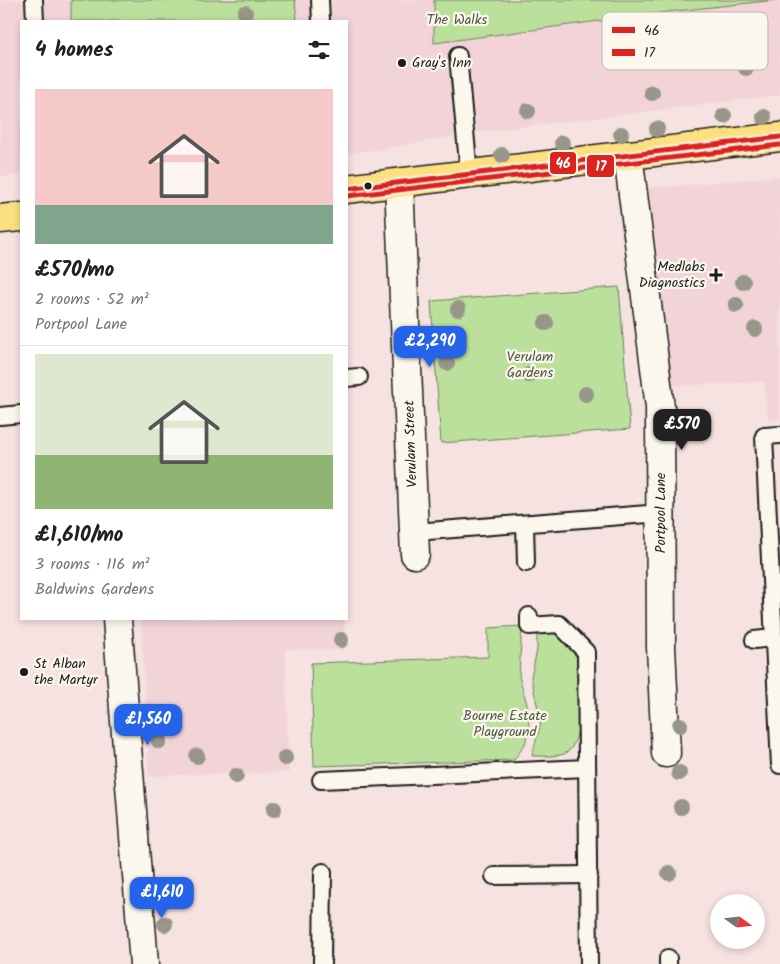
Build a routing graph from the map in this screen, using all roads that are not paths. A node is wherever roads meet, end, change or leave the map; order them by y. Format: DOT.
graph roads {
  1 [pos="34,0"];
  2 [pos="320,0"];
  3 [pos="35,20"];
  4 [pos="321,20"];
  5 [pos="458,56"];
  6 [pos="780,137"];
  7 [pos="628,155"];
  8 [pos="469,174"];
  9 [pos="399,183"];
  10 [pos="348,189"];
  11 [pos="20,217"];
  12 [pos="0,218"];
  13 [pos="20,414"];
  14 [pos="0,416"];
  15 [pos="780,435"];
  16 [pos="661,513"];
  17 [pos="525,524"];
  18 [pos="415,543"];
  19 [pos="526,563"];
  20 [pos="529,616"];
  21 [pos="117,620"];
  22 [pos="754,640"];
  23 [pos="776,643"];
  24 [pos="657,754"];
  25 [pos="591,762"];
  26 [pos="780,765"];
  27 [pos="321,780"];
  28 [pos="323,872"];
  29 [pos="589,875"];
  30 [pos="494,876"];
  31 [pos="144,964"];
  32 [pos="322,964"];
  33 [pos="589,964"];
  1 -- 3 [label="lane"];
  2 -- 4 [label="lane"];
  5 -- 8 [label="lane"];
  6 -- 7 [label="main road"];
  7 -- 8 [label="main road"];
  7 -- 16 [label="street, Portpool Lane"];
  8 -- 9 [label="main road"];
  9 -- 10 [label="main road"];
  9 -- 18 [label="street, Verulam Street"];
  11 -- 12 [label="main road"];
  13 -- 14 [label="lane"];
  15 -- 23 [label="lane"];
  16 -- 17 [label="lane"];
  16 -- 24 [label="street, Portpool Lane"];
  17 -- 18 [label="lane"];
  17 -- 19 [label="lane"];
  20 -- 25 [label="lane"];
  21 -- 31 [label="street"];
  22 -- 23 [label="lane"];
  23 -- 26 [label="lane"];
  25 -- 27 [label="lane"];
  25 -- 29 [label="lane"];
  28 -- 32 [label="lane"];
  29 -- 30 [label="lane"];
  29 -- 33 [label="lane"];
}
